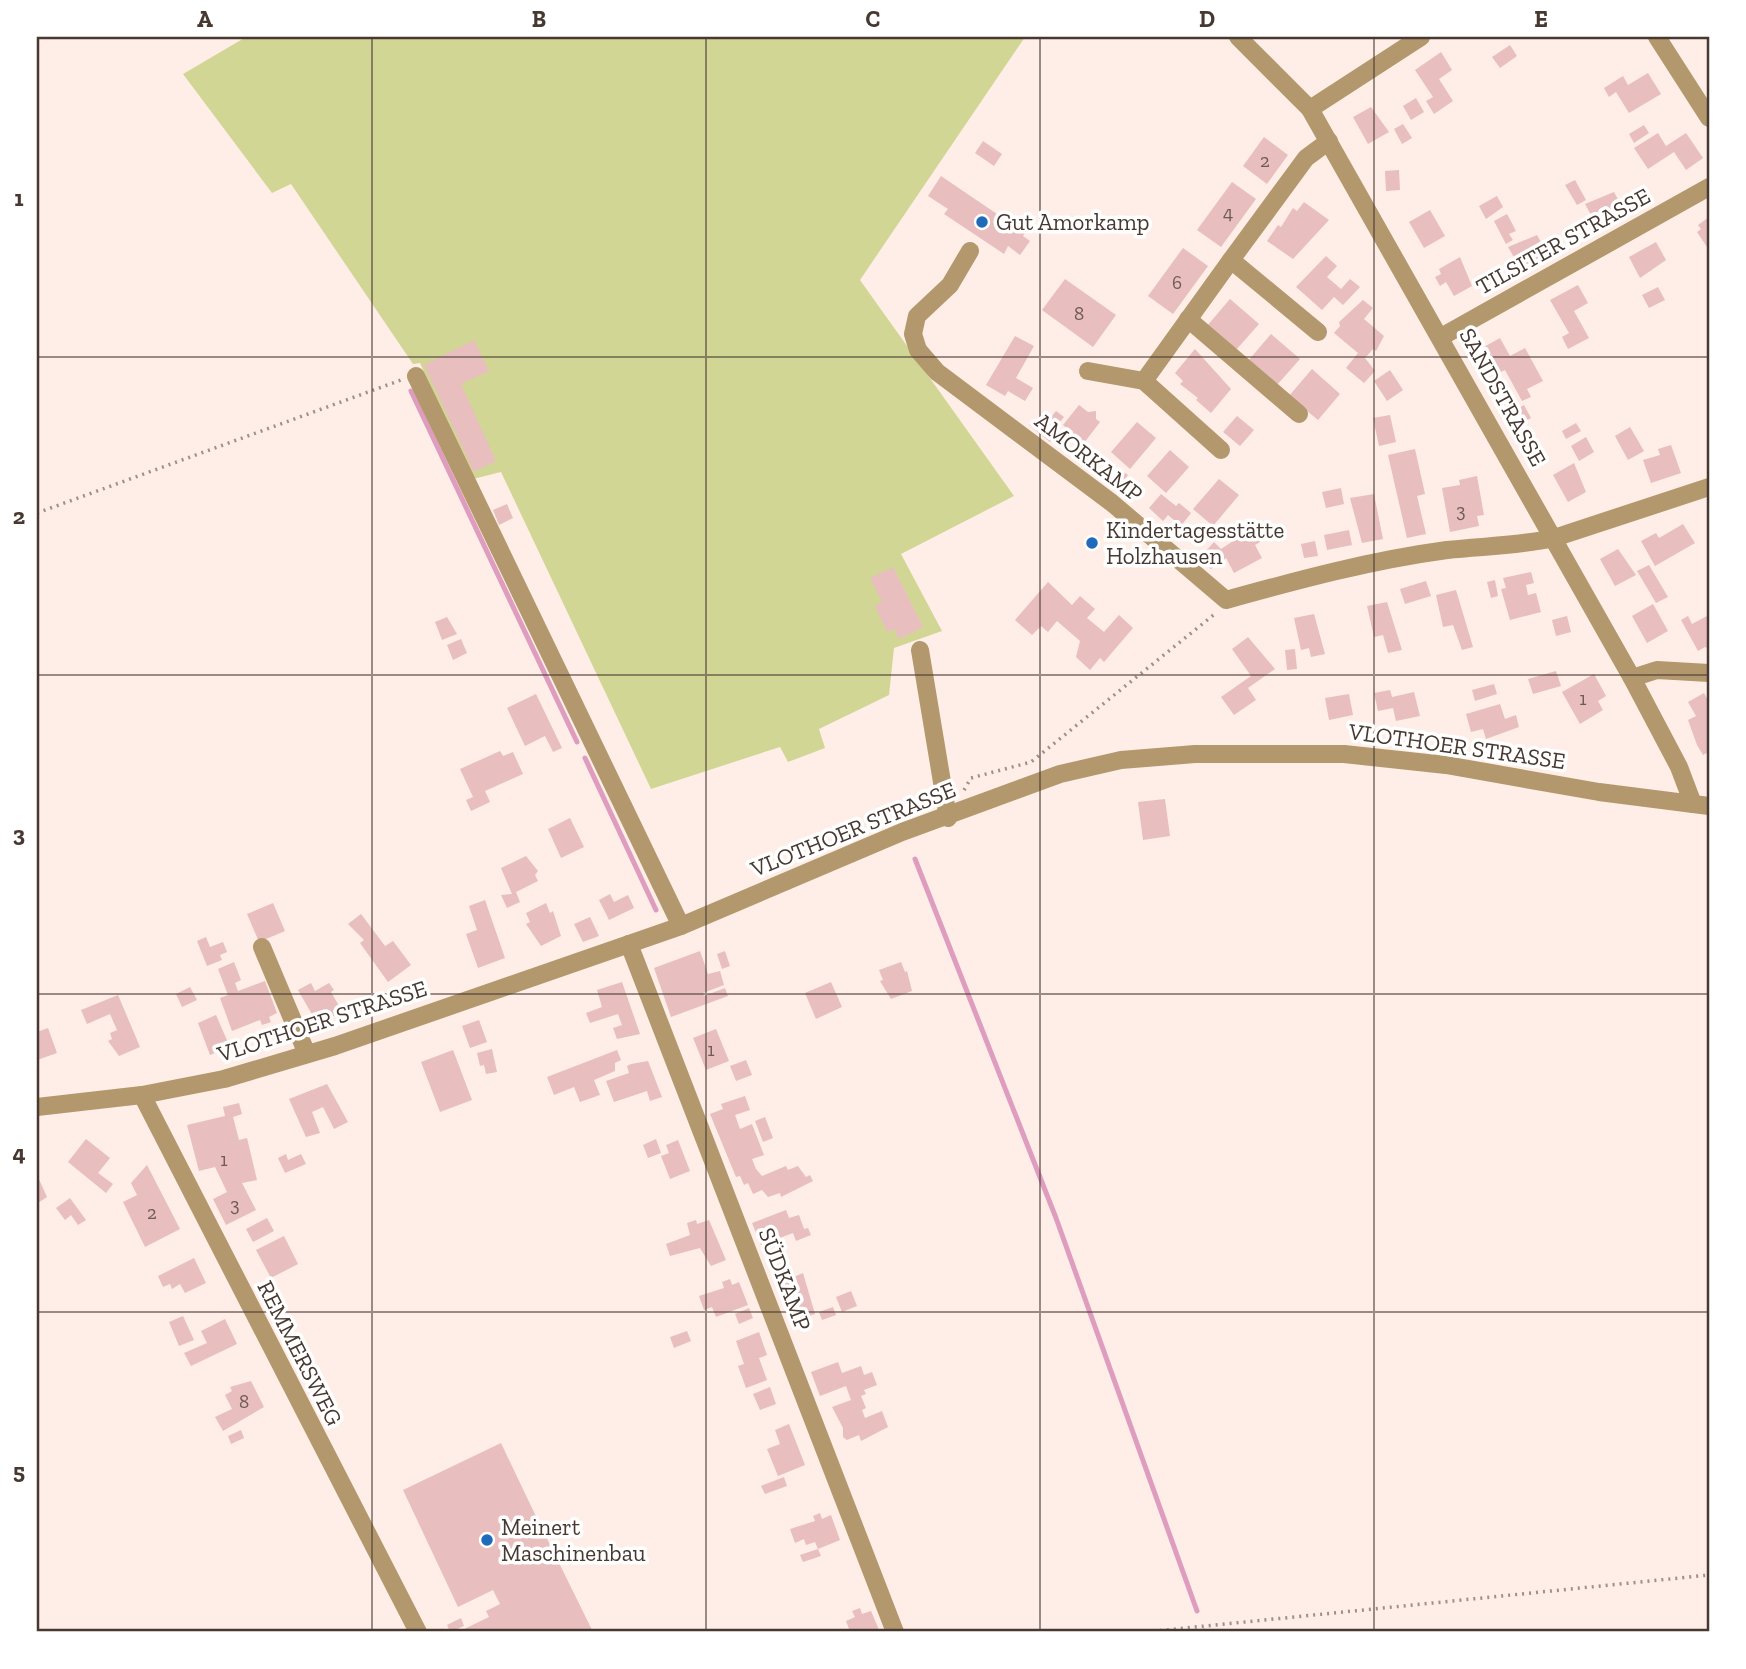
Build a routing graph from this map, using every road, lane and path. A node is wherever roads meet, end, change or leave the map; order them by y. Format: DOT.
graph roads {
  1 [pos="1238,37"];
  2 [pos="1421,37"];
  3 [pos="1657,37"];
  4 [pos="1310,109"];
  5 [pos="1709,118"];
  6 [pos="1329,141"];
  7 [pos="1709,187"];
  8 [pos="970,251"];
  9 [pos="1231,260"];
  10 [pos="1188,319"];
  11 [pos="1318,332"];
  12 [pos="1441,337"];
  13 [pos="1088,371"];
  14 [pos="416,376"];
  15 [pos="1144,381"];
  16 [pos="1299,414"];
  17 [pos="1221,450"];
  18 [pos="1709,487"];
  19 [pos="37,513"];
  20 [pos="1554,538"];
  21 [pos="1226,600"];
  22 [pos="920,650"];
  23 [pos="1709,673"];
  24 [pos="1632,678"];
  25 [pos="1701,805"];
  26 [pos="954,815"];
  27 [pos="681,926"];
  28 [pos="629,944"];
  29 [pos="262,947"];
  30 [pos="307,1054"];
  31 [pos="142,1095"];
  32 [pos="37,1107"];
  33 [pos="1709,1575"];
  34 [pos="418,1632"];
  35 [pos="895,1632"];
  36 [pos="1146,1632"];
  1 -- 4 [label="street, SANDSTRASSE"];
  2 -- 4 [label="street"];
  3 -- 5 [label="street"];
  4 -- 6 [label="street, SANDSTRASSE"];
  6 -- 9 [label="street"];
  6 -- 12 [label="street, SANDSTRASSE"];
  7 -- 12 [label="street, TILSITER STRASSE"];
  8 -- 21 [label="street, AMORKAMP"];
  9 -- 10 [label="street"];
  9 -- 11 [label="street"];
  10 -- 15 [label="street"];
  10 -- 16 [label="street"];
  12 -- 20 [label="street, SANDSTRASSE"];
  13 -- 15 [label="street"];
  14 -- 19 [label="path"];
  14 -- 27 [label="street"];
  15 -- 17 [label="street"];
  18 -- 20 [label="street"];
  20 -- 21 [label="street"];
  20 -- 24 [label="street, SANDSTRASSE"];
  21 -- 26 [label="path"];
  22 -- 26 [label="street"];
  23 -- 24 [label="street"];
  24 -- 25 [label="street, SANDSTRASSE"];
  25 -- 26 [label="street, VLOTHOER STRASSE"];
  26 -- 27 [label="street, VLOTHOER STRASSE"];
  27 -- 28 [label="street, VLOTHOER STRASSE"];
  28 -- 30 [label="street, VLOTHOER STRASSE"];
  28 -- 35 [label="street, SÜDKAMP"];
  29 -- 30 [label="street"];
  30 -- 31 [label="street, VLOTHOER STRASSE"];
  31 -- 32 [label="street, VLOTHOER STRASSE"];
  31 -- 34 [label="street, REMMERSWEG"];
  33 -- 36 [label="path"];
}
